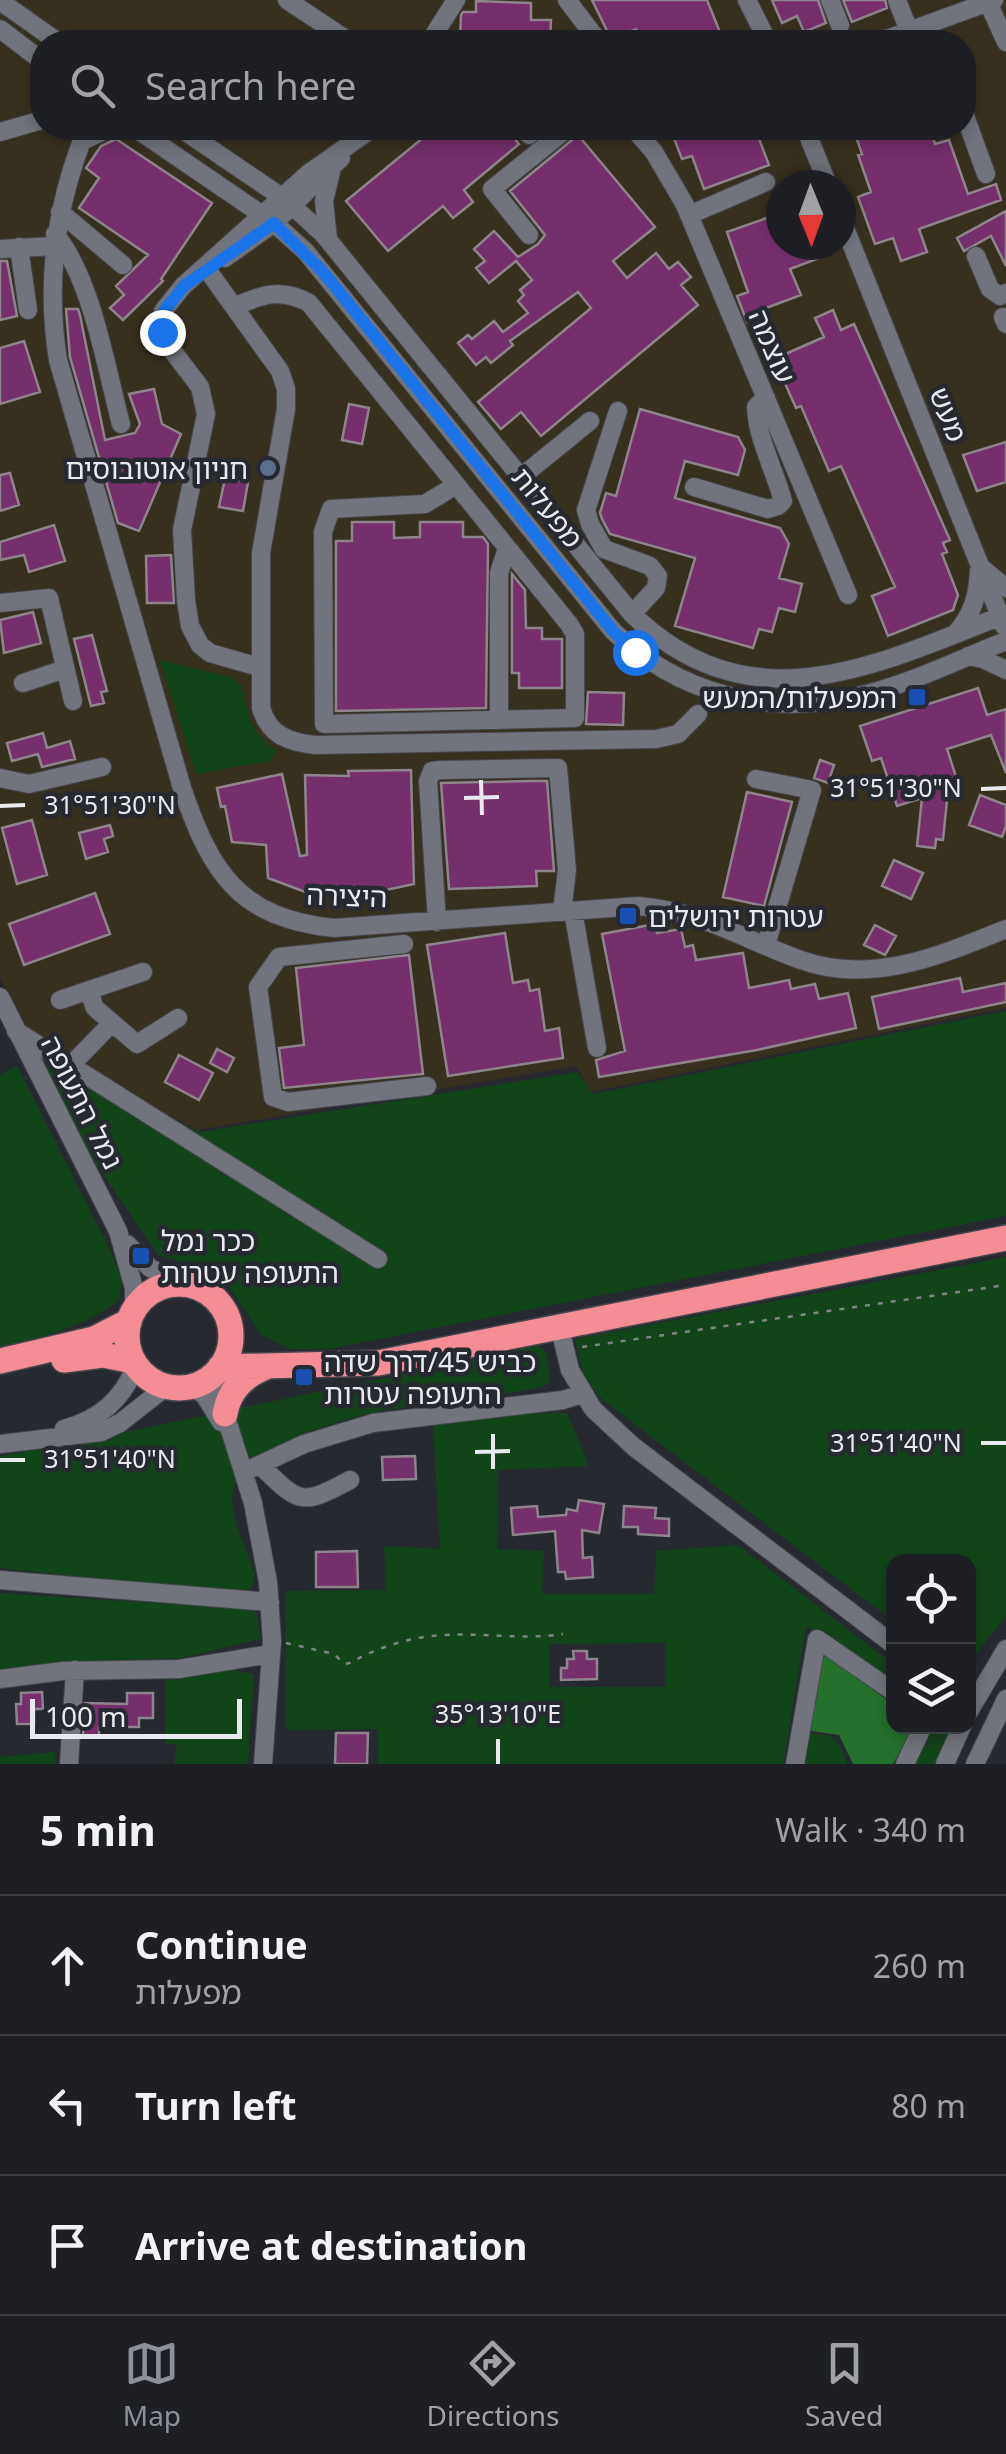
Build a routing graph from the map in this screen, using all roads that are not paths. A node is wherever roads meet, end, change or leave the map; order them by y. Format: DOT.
graph roads {
  1 [pos="288,0"];
  2 [pos="456,0"];
  3 [pos="567,0"];
  4 [pos="747,0"];
  5 [pos="830,0"];
  6 [pos="897,0"];
  7 [pos="989,1"];
  8 [pos="0,2"];
  9 [pos="840,24"];
  10 [pos="930,24"];
  11 [pos="0,30"];
  12 [pos="41,30"];
  13 [pos="332,30"];
  14 [pos="435,30"];
  15 [pos="591,30"];
  16 [pos="762,30"];
  17 [pos="909,30"];
  18 [pos="912,30"];
  19 [pos="933,30"];
  20 [pos="1006,42"];
  21 [pos="30,52"];
  22 [pos="30,123"];
  23 [pos="0,132"];
  24 [pos="82,140"];
  25 [pos="150,140"];
  26 [pos="198,140"];
  27 [pos="356,140"];
  28 [pos="360,140"];
  29 [pos="553,140"];
  30 [pos="641,140"];
  31 [pos="810,140"];
  32 [pos="974,140"];
  33 [pos="332,170"];
  34 [pos="822,170"];
  35 [pos="986,174"];
  36 [pos="766,182"];
  37 [pos="288,202"];
  38 [pos="60,212"];
  39 [pos="689,215"];
  40 [pos="268,219"];
  41 [pos="529,235"];
  42 [pos="55,240"];
  43 [pos="328,240"];
  44 [pos="9,248"];
  45 [pos="856,255"];
  46 [pos="976,256"];
  47 [pos="122,265"];
  48 [pos="206,268"];
  49 [pos="1006,293"];
  50 [pos="236,306"];
  51 [pos="28,310"];
  52 [pos="766,398"];
  53 [pos="618,410"];
  54 [pos="590,421"];
  55 [pos="121,424"];
  56 [pos="521,477"];
  57 [pos="456,485"];
  58 [pos="694,488"];
  59 [pos="507,548"];
  60 [pos="980,564"];
  61 [pos="1006,588"];
  62 [pos="848,595"];
  63 [pos="0,603"];
  64 [pos="632,614"];
  65 [pos="1004,620"];
  66 [pos="956,634"];
  67 [pos="1006,641"];
  68 [pos="967,656"];
  69 [pos="259,667"];
  70 [pos="66,669"];
  71 [pos="1006,670"];
  72 [pos="23,683"];
  73 [pos="73,702"];
  74 [pos="698,714"];
  75 [pos="500,720"];
  76 [pos="102,767"];
  77 [pos="0,778"];
  78 [pos="756,778"];
  79 [pos="568,911"];
  80 [pos="437,922"];
  81 [pos="308,925"];
  82 [pos="1006,930"];
  83 [pos="404,944"];
  84 [pos="766,946"];
  85 [pos="305,953"];
  86 [pos="143,972"];
  87 [pos="89,992"];
  88 [pos="0,998"];
  89 [pos="60,1000"];
  90 [pos="178,1018"];
  91 [pos="111,1024"];
  92 [pos="16,1031"];
  93 [pos="597,1048"];
  94 [pos="71,1066"];
  95 [pos="427,1086"];
  96 [pos="118,1231"];
  97 [pos="1006,1238"];
  98 [pos="378,1260"];
  99 [pos="182,1284"];
  100 [pos="131,1314"];
  101 [pos="231,1335"];
  102 [pos="561,1338"];
  103 [pos="0,1361"];
  104 [pos="135,1363"];
  105 [pos="279,1364"];
  106 [pos="219,1369"];
  107 [pos="0,1373"];
  108 [pos="180,1386"];
  109 [pos="582,1394"];
  110 [pos="225,1414"];
  111 [pos="20,1441"];
  112 [pos="0,1444"];
  113 [pos="234,1444"];
  114 [pos="252,1469"];
  115 [pos="350,1480"];
  116 [pos="0,1580"];
  117 [pos="270,1602"];
  118 [pos="893,1644"];
  119 [pos="272,1648"];
  120 [pos="1006,1650"];
  121 [pos="75,1670"];
  122 [pos="0,1679"];
  123 [pos="886,1686"];
  124 [pos="976,1698"];
  125 [pos="1006,1700"];
  126 [pos="976,1711"];
  127 [pos="1000,1727"];
  128 [pos="919,1734"];
  129 [pos="958,1734"];
  130 [pos="69,1764"];
  131 [pos="263,1764"];
  132 [pos="795,1764"];
  133 [pos="905,1764"];
  134 [pos="945,1764"];
  135 [pos="974,1764"];
  1 -- 13 [label="street"];
  2 -- 14 [label="street"];
  3 -- 15 [label="street"];
  4 -- 16 [label="street"];
  5 -- 9 [label="street"];
  6 -- 17 [label="street"];
  7 -- 10 [label="street"];
  7 -- 20 [label="street"];
  8 -- 12 [label="street"];
  10 -- 18 [label="street"];
  10 -- 19 [label="street"];
  11 -- 21 [label="street"];
  22 -- 23 [label="street"];
  24 -- 38 [label="street, היצירה"];
  25 -- 40 [label="street, מפעלות"];
  26 -- 37 [label="street, מפעלות"];
  27 -- 37 [label="street"];
  28 -- 33 [label="street"];
  29 -- 41 [label="street"];
  30 -- 39 [label="street, עוצמה"];
  31 -- 34 [label="street"];
  32 -- 35 [label="street"];
  33 -- 37 [label="street"];
  33 -- 43 [label="street"];
  36 -- 39 [label="street"];
  37 -- 40 [label="street"];
  37 -- 43 [label="street, מפעלות"];
  38 -- 42 [label="street, היצירה"];
  38 -- 47 [label="street"];
  39 -- 52 [label="street, עוצמה"];
  40 -- 48 [label="street"];
  40 -- 68 [label="street, מפעלות"];
  42 -- 44 [label="street"];
  42 -- 55 [label="street"];
  42 -- 81 [label="street, היצירה"];
  43 -- 56 [label="street, מפעלות"];
  44 -- 51 [label="street"];
  45 -- 60 [label="street, מעש"];
  46 -- 49 [label="street"];
  48 -- 50 [label="street"];
  48 -- 69 [label="street"];
  50 -- 57 [label="street"];
  50 -- 69 [label="street"];
  52 -- 58 [label="street"];
  52 -- 62 [label="street, עוצמה"];
  53 -- 64 [label="street"];
  54 -- 56 [label="street"];
  56 -- 64 [label="street, מפעלות"];
  57 -- 59 [label="street"];
  57 -- 75 [label="street"];
  59 -- 75 [label="street"];
  59 -- 75 [label="street"];
  60 -- 61 [label="street"];
  60 -- 65 [label="street, מעש"];
  60 -- 66 [label="street"];
  63 -- 70 [label="street"];
  64 -- 66 [label="street, מפעלות"];
  65 -- 66 [label="street, מפעלות"];
  67 -- 68 [label="street, מפעלות"];
  68 -- 71 [label="street"];
  69 -- 74 [label="street"];
  70 -- 72 [label="street"];
  70 -- 73 [label="street"];
  76 -- 77 [label="street"];
  78 -- 84 [label="street"];
  79 -- 80 [label="street, היצירה"];
  79 -- 80 [label="street"];
  79 -- 84 [label="street, היצירה"];
  79 -- 93 [label="street"];
  80 -- 81 [label="street, היצירה"];
  81 -- 85 [label="street"];
  82 -- 84 [label="street, היצירה"];
  83 -- 85 [label="street"];
  85 -- 95 [label="street"];
  86 -- 87 [label="street"];
  87 -- 89 [label="street"];
  87 -- 91 [label="street"];
  88 -- 92 [label="street, נמל התעופה"];
  90 -- 91 [label="street"];
  91 -- 94 [label="street"];
  92 -- 94 [label="street"];
  92 -- 96 [label="street, נמל התעופה"];
  94 -- 98 [label="street"];
  96 -- 99 [label="street, נמל התעופה"];
  96 -- 100 [label="street, נמל התעופה"];
  97 -- 102 [label="highway"];
  99 -- 100 [label="highway"];
  99 -- 101 [label="highway"];
  100 -- 103 [label="highway"];
  100 -- 104 [label="highway"];
  101 -- 105 [label="highway"];
  101 -- 106 [label="highway"];
  102 -- 105 [label="highway"];
  102 -- 109 [label="street"];
  104 -- 107 [label="highway"];
  104 -- 108 [label="highway"];
  104 -- 111 [label="street"];
  105 -- 106 [label="highway"];
  105 -- 110 [label="highway"];
  106 -- 108 [label="highway"];
  106 -- 110 [label="street"];
  108 -- 111 [label="street"];
  108 -- 113 [label="street"];
  109 -- 114 [label="street"];
  109 -- 118 [label="street"];
  110 -- 113 [label="street"];
  111 -- 112 [label="street"];
  113 -- 114 [label="street"];
  114 -- 115 [label="street"];
  114 -- 117 [label="street"];
  116 -- 117 [label="street"];
  117 -- 119 [label="street"];
  119 -- 121 [label="street"];
  119 -- 131 [label="street"];
  120 -- 124 [label="street"];
  121 -- 122 [label="street"];
  121 -- 130 [label="street"];
  123 -- 132 [label="street"];
  125 -- 127 [label="street"];
  126 -- 127 [label="street"];
  127 -- 135 [label="street"];
  128 -- 133 [label="street"];
  129 -- 134 [label="street"];
}
